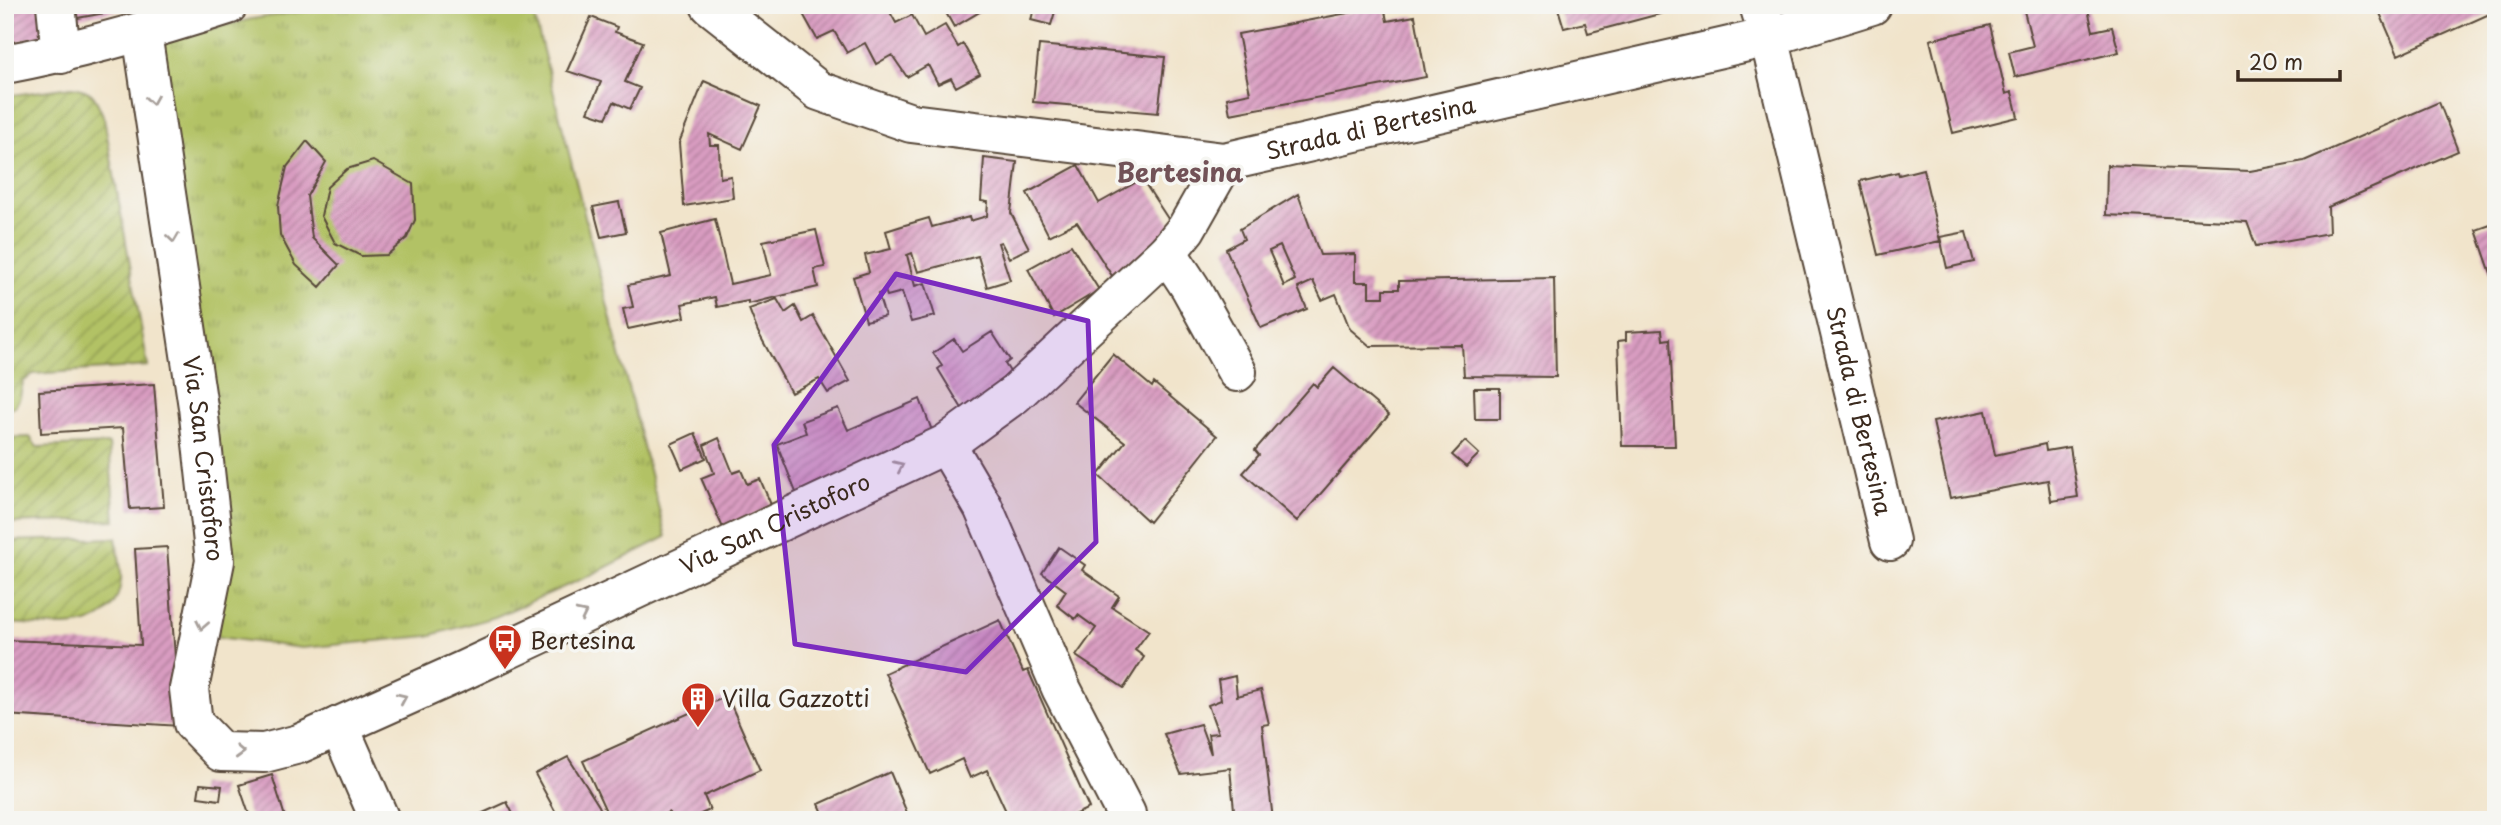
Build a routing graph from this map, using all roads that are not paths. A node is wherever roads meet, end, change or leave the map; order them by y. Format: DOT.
graph roads {
  1 [pos="57,5"];
  2 [pos="228,5"];
  3 [pos="710,5"];
  4 [pos="1872,5"];
  5 [pos="162,20"];
  6 [pos="1764,21"];
  7 [pos="61,54"];
  8 [pos="5,64"];
  9 [pos="1223,162"];
  10 [pos="1167,252"];
  11 [pos="1237,372"];
  12 [pos="946,444"];
  13 [pos="1890,541"];
  14 [pos="339,726"];
  15 [pos="1126,814"];
  16 [pos="380,820"];
  1 -- 7 [label="street"];
  2 -- 5 [label="street"];
  3 -- 9 [label="street, Strada di Bertesina"];
  4 -- 6 [label="street, Strada di Bertesina"];
  5 -- 7 [label="street"];
  5 -- 14 [label="street, Via San Cristoforo, one-way"];
  6 -- 9 [label="street, Strada di Bertesina"];
  6 -- 13 [label="street, Strada di Bertesina"];
  7 -- 8 [label="street"];
  9 -- 10 [label="street, Via San Cristoforo"];
  10 -- 11 [label="street"];
  10 -- 12 [label="street, Via San Cristoforo"];
  14 -- 12 [label="street, Via San Cristoforo, one-way"];
  12 -- 15 [label="street"];
  14 -- 16 [label="street"];
}
